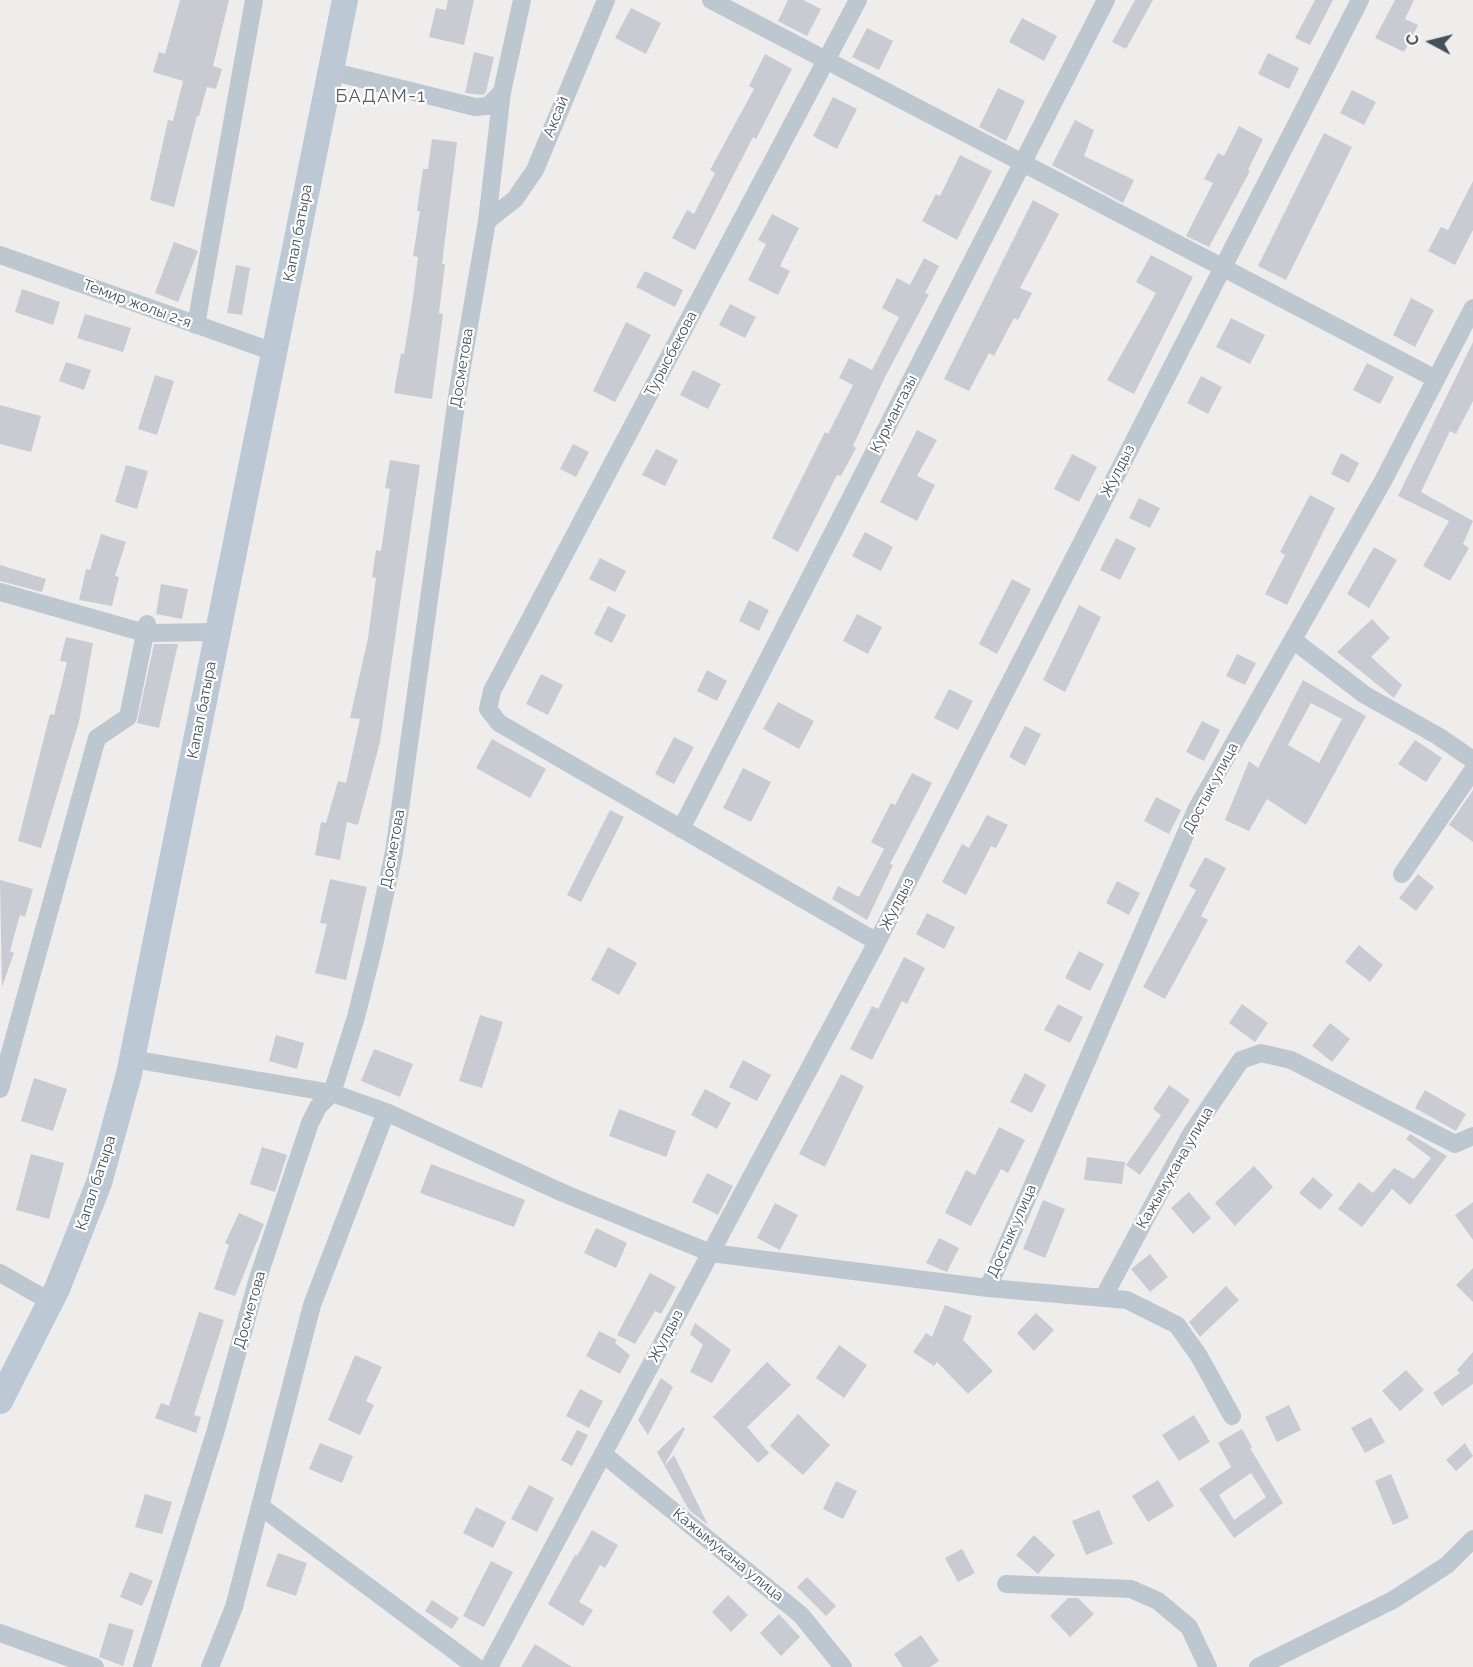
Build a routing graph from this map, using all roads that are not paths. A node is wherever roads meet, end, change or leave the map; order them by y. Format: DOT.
graph roads {
  1 [pos="254,0"];
  2 [pos="345,0"];
  3 [pos="522,0"];
  4 [pos="606,0"];
  5 [pos="711,0"];
  6 [pos="858,0"];
  7 [pos="1106,0"];
  8 [pos="1360,0"];
  9 [pos="826,60"];
  10 [pos="330,71"];
  11 [pos="502,92"];
  12 [pos="1023,163"];
  13 [pos="487,221"];
  14 [pos="0,255"];
  15 [pos="1223,268"];
  16 [pos="1473,308"];
  17 [pos="196,325"];
  18 [pos="274,352"];
  19 [pos="1436,379"];
  20 [pos="0,592"];
  21 [pos="146,628"];
  22 [pos="217,632"];
  23 [pos="1293,640"];
  24 [pos="488,709"];
  25 [pos="1473,760"];
  26 [pos="1473,770"];
  27 [pos="681,829"];
  28 [pos="1402,874"];
  29 [pos="877,942"];
  30 [pos="132,1059"];
  31 [pos="0,1089"];
  32 [pos="332,1093"];
  33 [pos="386,1112"];
  34 [pos="1473,1136"];
  35 [pos="711,1253"];
  36 [pos="0,1273"];
  37 [pos="988,1287"];
  38 [pos="1103,1298"];
  39 [pos="51,1302"];
  40 [pos="0,1401"];
  41 [pos="1232,1416"];
  42 [pos="603,1454"];
  43 [pos="260,1506"];
  44 [pos="1473,1539"];
  45 [pos="1006,1584"];
  46 [pos="0,1633"];
  47 [pos="95,1667"];
  48 [pos="142,1667"];
  49 [pos="210,1667"];
  50 [pos="476,1667"];
  51 [pos="489,1667"];
  52 [pos="843,1667"];
  53 [pos="1208,1667"];
  54 [pos="1258,1667"];
  1 -- 17 [label="street"];
  2 -- 10 [label="main road, Капал батыра"];
  3 -- 11 [label="street, Досметова"];
  4 -- 13 [label="street, Аксай"];
  5 -- 9 [label="street"];
  6 -- 9 [label="street, Турысбекова"];
  7 -- 12 [label="street, Курмангазы"];
  8 -- 15 [label="street, Жулдыз"];
  9 -- 12 [label="street"];
  9 -- 24 [label="street, Турысбекова"];
  10 -- 11 [label="street"];
  10 -- 18 [label="main road, Капал батыра"];
  11 -- 13 [label="street, Досметова"];
  12 -- 15 [label="street"];
  12 -- 27 [label="street, Курмангазы"];
  13 -- 32 [label="street, Досметова"];
  14 -- 17 [label="street, Темир жолы 2-я"];
  15 -- 19 [label="street"];
  15 -- 29 [label="street, Жулдыз"];
  16 -- 19 [label="street, Достык улица"];
  17 -- 18 [label="street, Темир жолы 2-я"];
  18 -- 22 [label="main road, Капал батыра"];
  19 -- 23 [label="street, Достык улица"];
  20 -- 21 [label="street"];
  21 -- 22 [label="street"];
  21 -- 31 [label="street"];
  22 -- 30 [label="main road, Капал батыра"];
  23 -- 25 [label="street"];
  23 -- 37 [label="street, Достык улица"];
  24 -- 27 [label="street, Жулдыз"];
  26 -- 28 [label="street"];
  27 -- 29 [label="street, Жулдыз"];
  29 -- 35 [label="street, Жулдыз"];
  30 -- 32 [label="street"];
  30 -- 39 [label="main road, Капал батыра"];
  32 -- 33 [label="street"];
  32 -- 48 [label="street, Досметова"];
  33 -- 35 [label="street"];
  33 -- 43 [label="street"];
  34 -- 38 [label="street, Кажымукана улица"];
  35 -- 37 [label="street"];
  35 -- 42 [label="street, Жулдыз"];
  36 -- 39 [label="street"];
  37 -- 38 [label="street"];
  38 -- 41 [label="street"];
  39 -- 40 [label="main road, Капал батыра"];
  42 -- 51 [label="street, Жулдыз"];
  42 -- 52 [label="street, Кажымукана улица"];
  43 -- 49 [label="street"];
  43 -- 50 [label="street"];
  44 -- 54 [label="street"];
  45 -- 53 [label="street"];
  46 -- 47 [label="street"];
}
